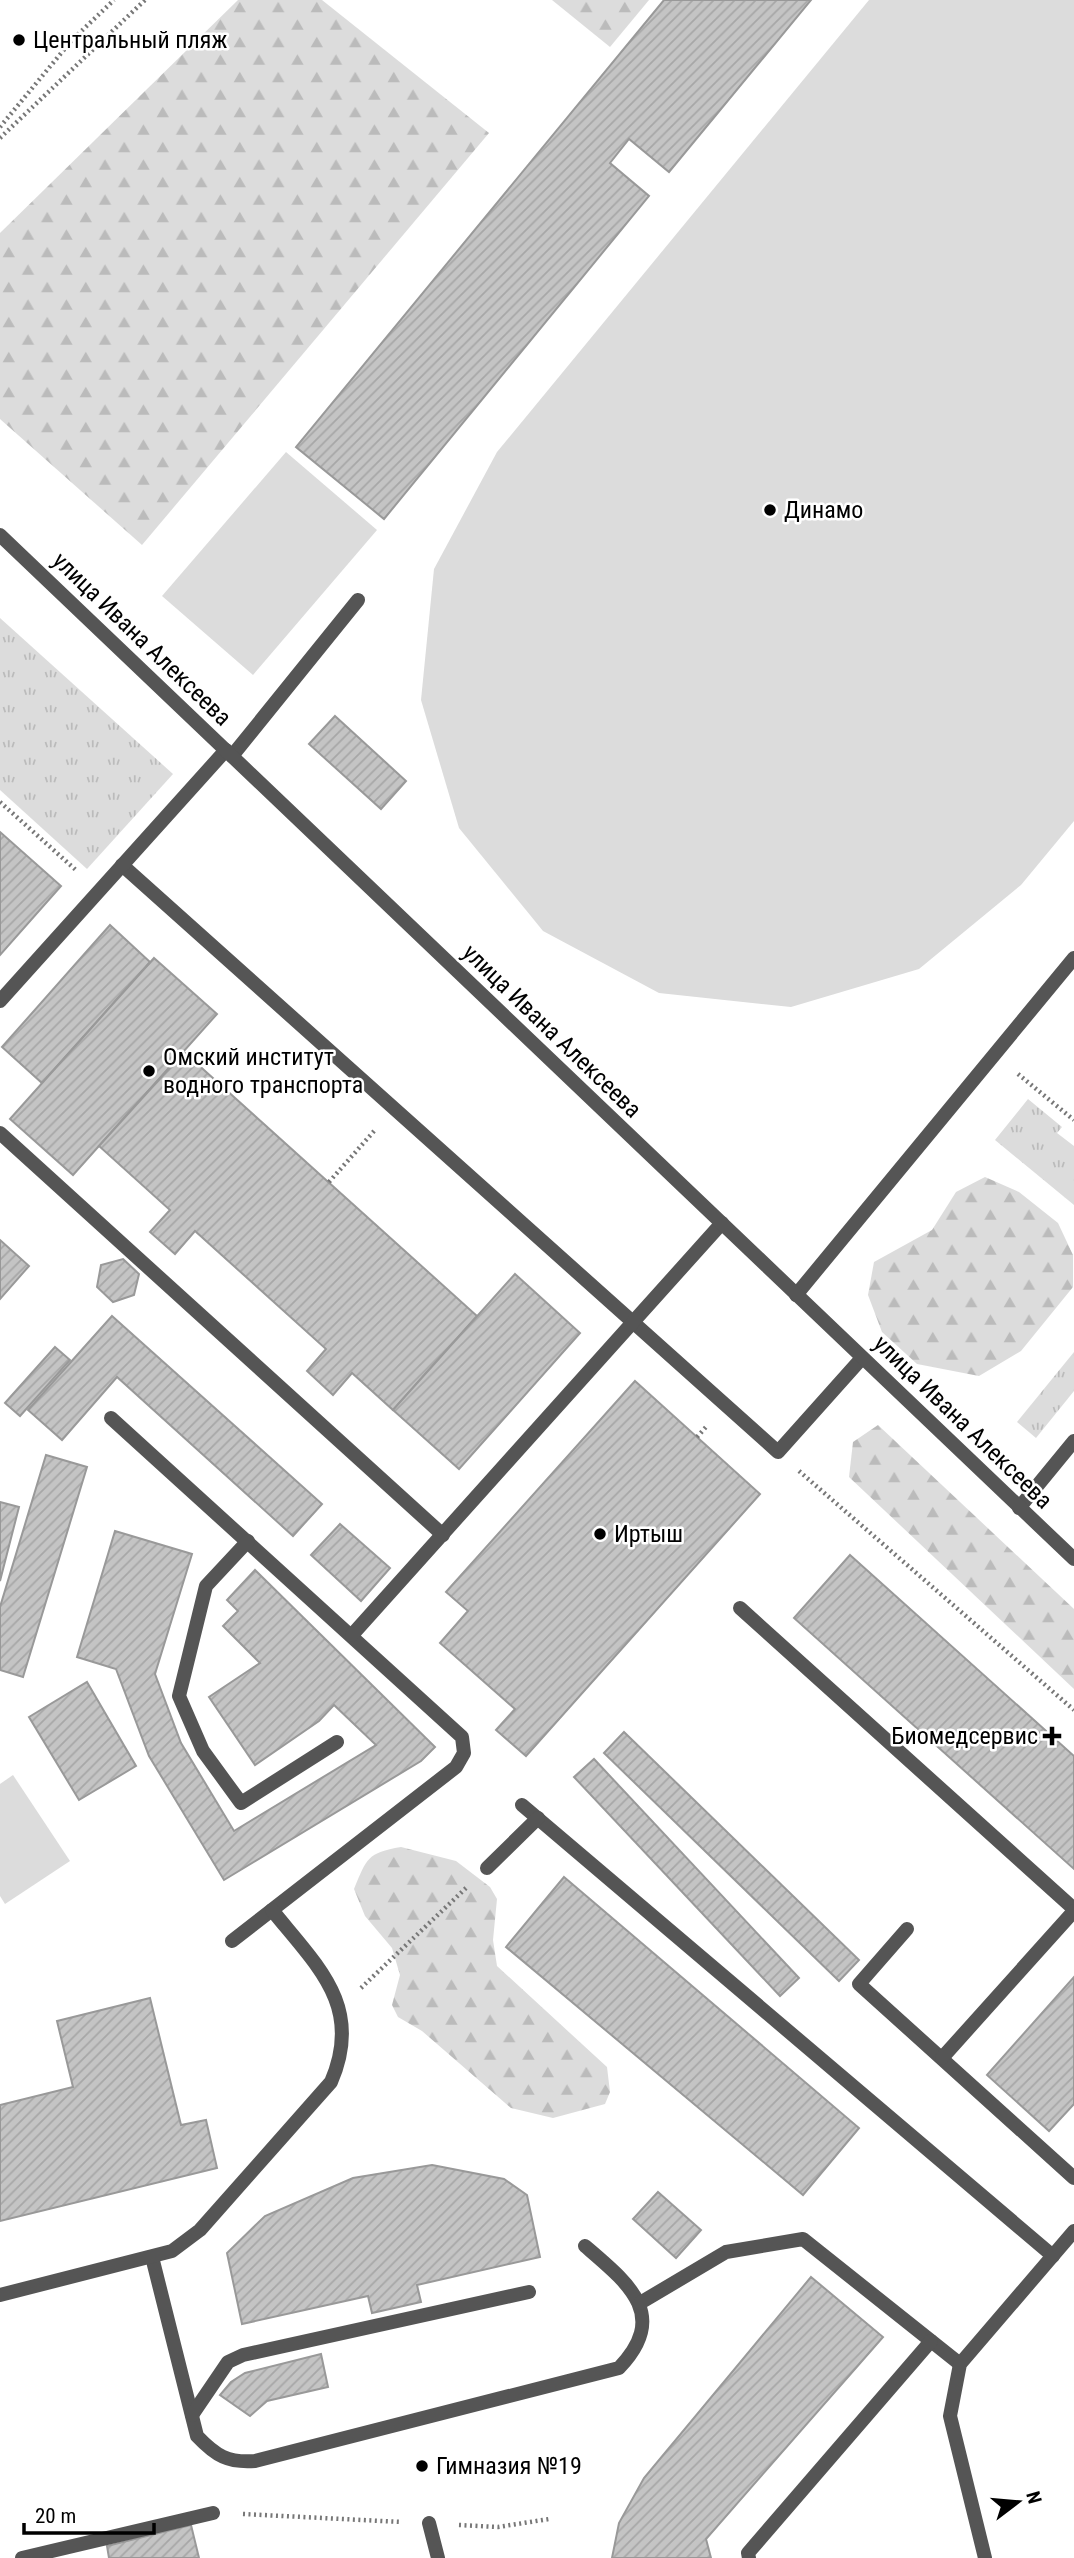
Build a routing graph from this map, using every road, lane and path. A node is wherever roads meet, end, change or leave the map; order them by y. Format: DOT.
graph roads {
  1 [pos="114,0"];
  2 [pos="145,0"];
  3 [pos="0,127"];
  4 [pos="0,138"];
  5 [pos="0,535"];
  6 [pos="358,600"];
  7 [pos="229,753"];
  8 [pos="0,802"];
  9 [pos="122,864"];
  10 [pos="99,891"];
  11 [pos="1074,958"];
  12 [pos="0,1001"];
  13 [pos="994,1054"];
  14 [pos="1074,1120"];
  15 [pos="0,1133"];
  16 [pos="362,1145"];
  17 [pos="329,1182"];
  18 [pos="722,1223"];
  19 [pos="796,1295"];
  20 [pos="634,1324"];
  21 [pos="862,1358"];
  22 [pos="111,1418"];
  23 [pos="1074,1441"];
  24 [pos="778,1452"];
  25 [pos="1019,1508"];
  26 [pos="443,1535"];
  27 [pos="248,1541"];
  28 [pos="1074,1559"];
  29 [pos="740,1608"];
  30 [pos="352,1635"];
  31 [pos="1074,1710"];
  32 [pos="337,1742"];
  33 [pos="522,1805"];
  34 [pos="538,1818"];
  35 [pos="486,1868"];
  36 [pos="272,1910"];
  37 [pos="1074,1910"];
  38 [pos="907,1929"];
  39 [pos="232,1941"];
  40 [pos="341,2007"];
  41 [pos="942,2058"];
  42 [pos="1074,2178"];
  43 [pos="1074,2231"];
  44 [pos="584,2246"];
  45 [pos="1053,2256"];
  46 [pos="152,2257"];
  47 [pos="528,2292"];
  48 [pos="0,2295"];
  49 [pos="640,2302"];
  50 [pos="931,2341"];
  51 [pos="960,2364"];
  52 [pos="192,2415"];
  53 [pos="213,2513"];
  54 [pos="549,2519"];
  55 [pos="429,2523"];
  56 [pos="22,2558"];
  57 [pos="438,2558"];
  58 [pos="749,2558"];
  59 [pos="985,2558"];
  1 -- 3 [label="path"];
  2 -- 4 [label="path"];
  5 -- 7 [label="street, улица Ивана Алексеева"];
  6 -- 7 [label="street"];
  7 -- 9 [label="street"];
  7 -- 18 [label="street, улица Ивана Алексеева"];
  8 -- 10 [label="path"];
  9 -- 10 [label="street"];
  9 -- 20 [label="street"];
  10 -- 12 [label="street"];
  11 -- 13 [label="street"];
  13 -- 14 [label="path"];
  13 -- 19 [label="street"];
  15 -- 26 [label="street"];
  16 -- 17 [label="path"];
  18 -- 19 [label="street, улица Ивана Алексеева"];
  18 -- 20 [label="street"];
  19 -- 21 [label="street, улица Ивана Алексеева"];
  20 -- 24 [label="street"];
  20 -- 26 [label="street"];
  21 -- 24 [label="street"];
  21 -- 25 [label="street, улица Ивана Алексеева"];
  22 -- 27 [label="street"];
  23 -- 25 [label="street"];
  24 -- 31 [label="path"];
  25 -- 28 [label="street, улица Ивана Алексеева"];
  26 -- 30 [label="street"];
  27 -- 30 [label="street"];
  27 -- 32 [label="street"];
  29 -- 37 [label="street"];
  30 -- 36 [label="street"];
  33 -- 34 [label="street"];
  34 -- 35 [label="street"];
  34 -- 45 [label="street"];
  35 -- 40 [label="path"];
  36 -- 39 [label="street"];
  36 -- 40 [label="street"];
  37 -- 41 [label="street"];
  38 -- 41 [label="street"];
  40 -- 46 [label="street"];
  41 -- 42 [label="street"];
  43 -- 45 [label="street"];
  44 -- 49 [label="street"];
  45 -- 51 [label="street"];
  46 -- 48 [label="street"];
  46 -- 52 [label="street"];
  47 -- 52 [label="street"];
  49 -- 50 [label="street"];
  49 -- 52 [label="street"];
  50 -- 51 [label="street"];
  50 -- 58 [label="street"];
  51 -- 59 [label="street"];
  53 -- 55 [label="path"];
  53 -- 56 [label="street"];
  54 -- 55 [label="path"];
  55 -- 57 [label="street"];
}
